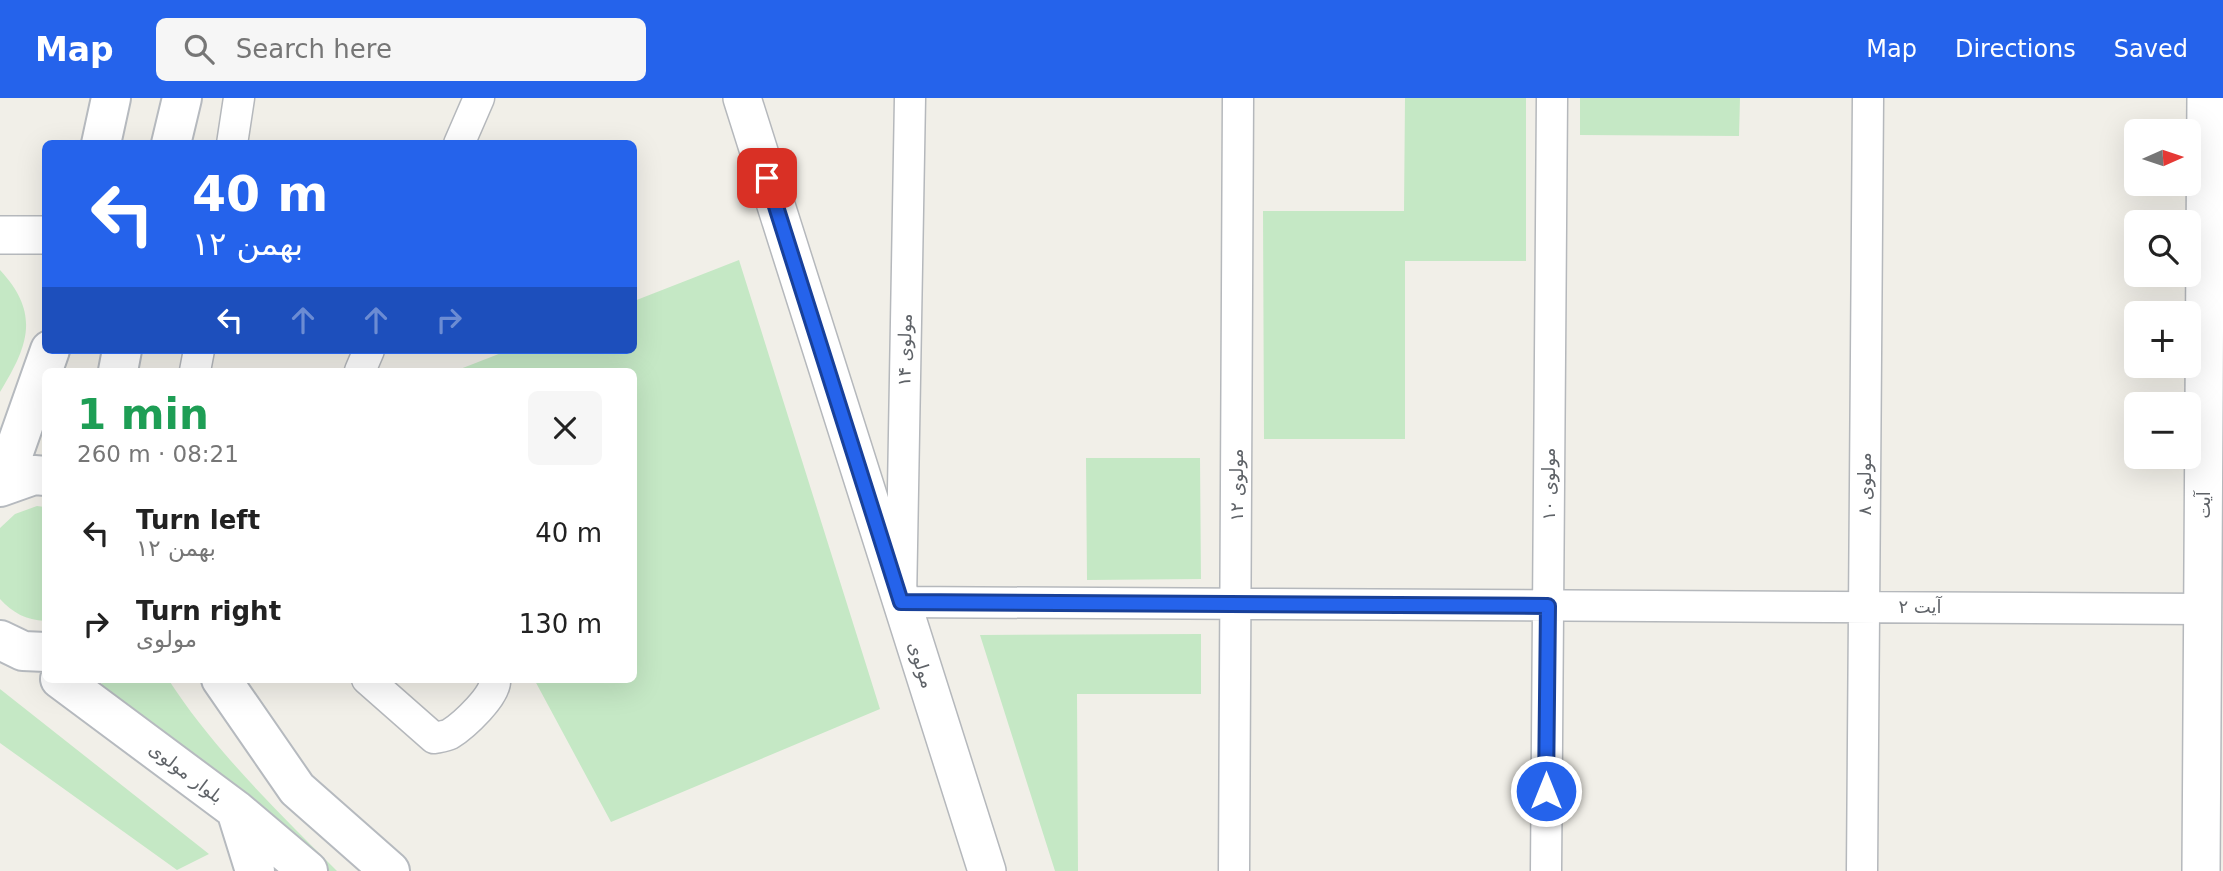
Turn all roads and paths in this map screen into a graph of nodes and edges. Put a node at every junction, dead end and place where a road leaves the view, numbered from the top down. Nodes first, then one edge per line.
1 (111, 98) edge
2 (182, 98) edge
3 (239, 98) edge
4 (479, 98) edge
5 (742, 98) edge
6 (910, 98) edge
7 (1238, 98) edge
8 (1552, 98) edge
9 (1868, 98) edge
10 (2206, 98) edge
11 (102, 140) edge
12 (172, 140) edge
13 (233, 140) edge
14 (461, 140) edge
15 (2215, 146) edge
16 (0, 235) edge
17 (42, 236) edge
18 (42, 372) edge
19 (42, 476) edge
20 (1, 486) edge
21 (2213, 504) edge
22 (901, 602) junction
23 (1236, 603) junction
24 (1548, 606) junction
25 (1864, 607) junction
26 (2203, 609) junction
27 (65, 683) edge
28 (224, 683) edge
29 (372, 683) edge
30 (496, 683) edge
31 (236, 810) junction
32 (255, 871) edge
33 (309, 871) edge
34 (390, 871) edge
35 (987, 871) edge
36 (1234, 871) edge
37 (1546, 871) edge
38 (1862, 871) edge
39 (2201, 871) edge

1 - 11 main road
2 - 12 main road
3 - 13 street
4 - 14 street
5 - 22 street, مولوی
6 - 22 street, مولوی ۱۴
7 - 23 street, مولوی ۱۲
8 - 24 street, مولوی ۱۰
9 - 25 street, مولوی ۸
10 - 15 street, آیت
15 - 21 street, آیت
16 - 17 street
18 - 20 main road
19 - 20 main road
21 - 26 street, آیت
22 - 23 street, آیت ۲
22 - 35 street, مولوی
23 - 24 street, آیت ۲
23 - 36 street, مولوی ۱۲
24 - 25 street, آیت ۲
24 - 37 street, مولوی ۱۰
25 - 26 street, آیت ۲
25 - 38 street, مولوی ۸
26 - 39 street, آیت
27 - 31 main road, بلوار مولوی
28 - 34 main road
29 - 30 street
31 - 32 main road
31 - 33 main road, بلوار مولوی

